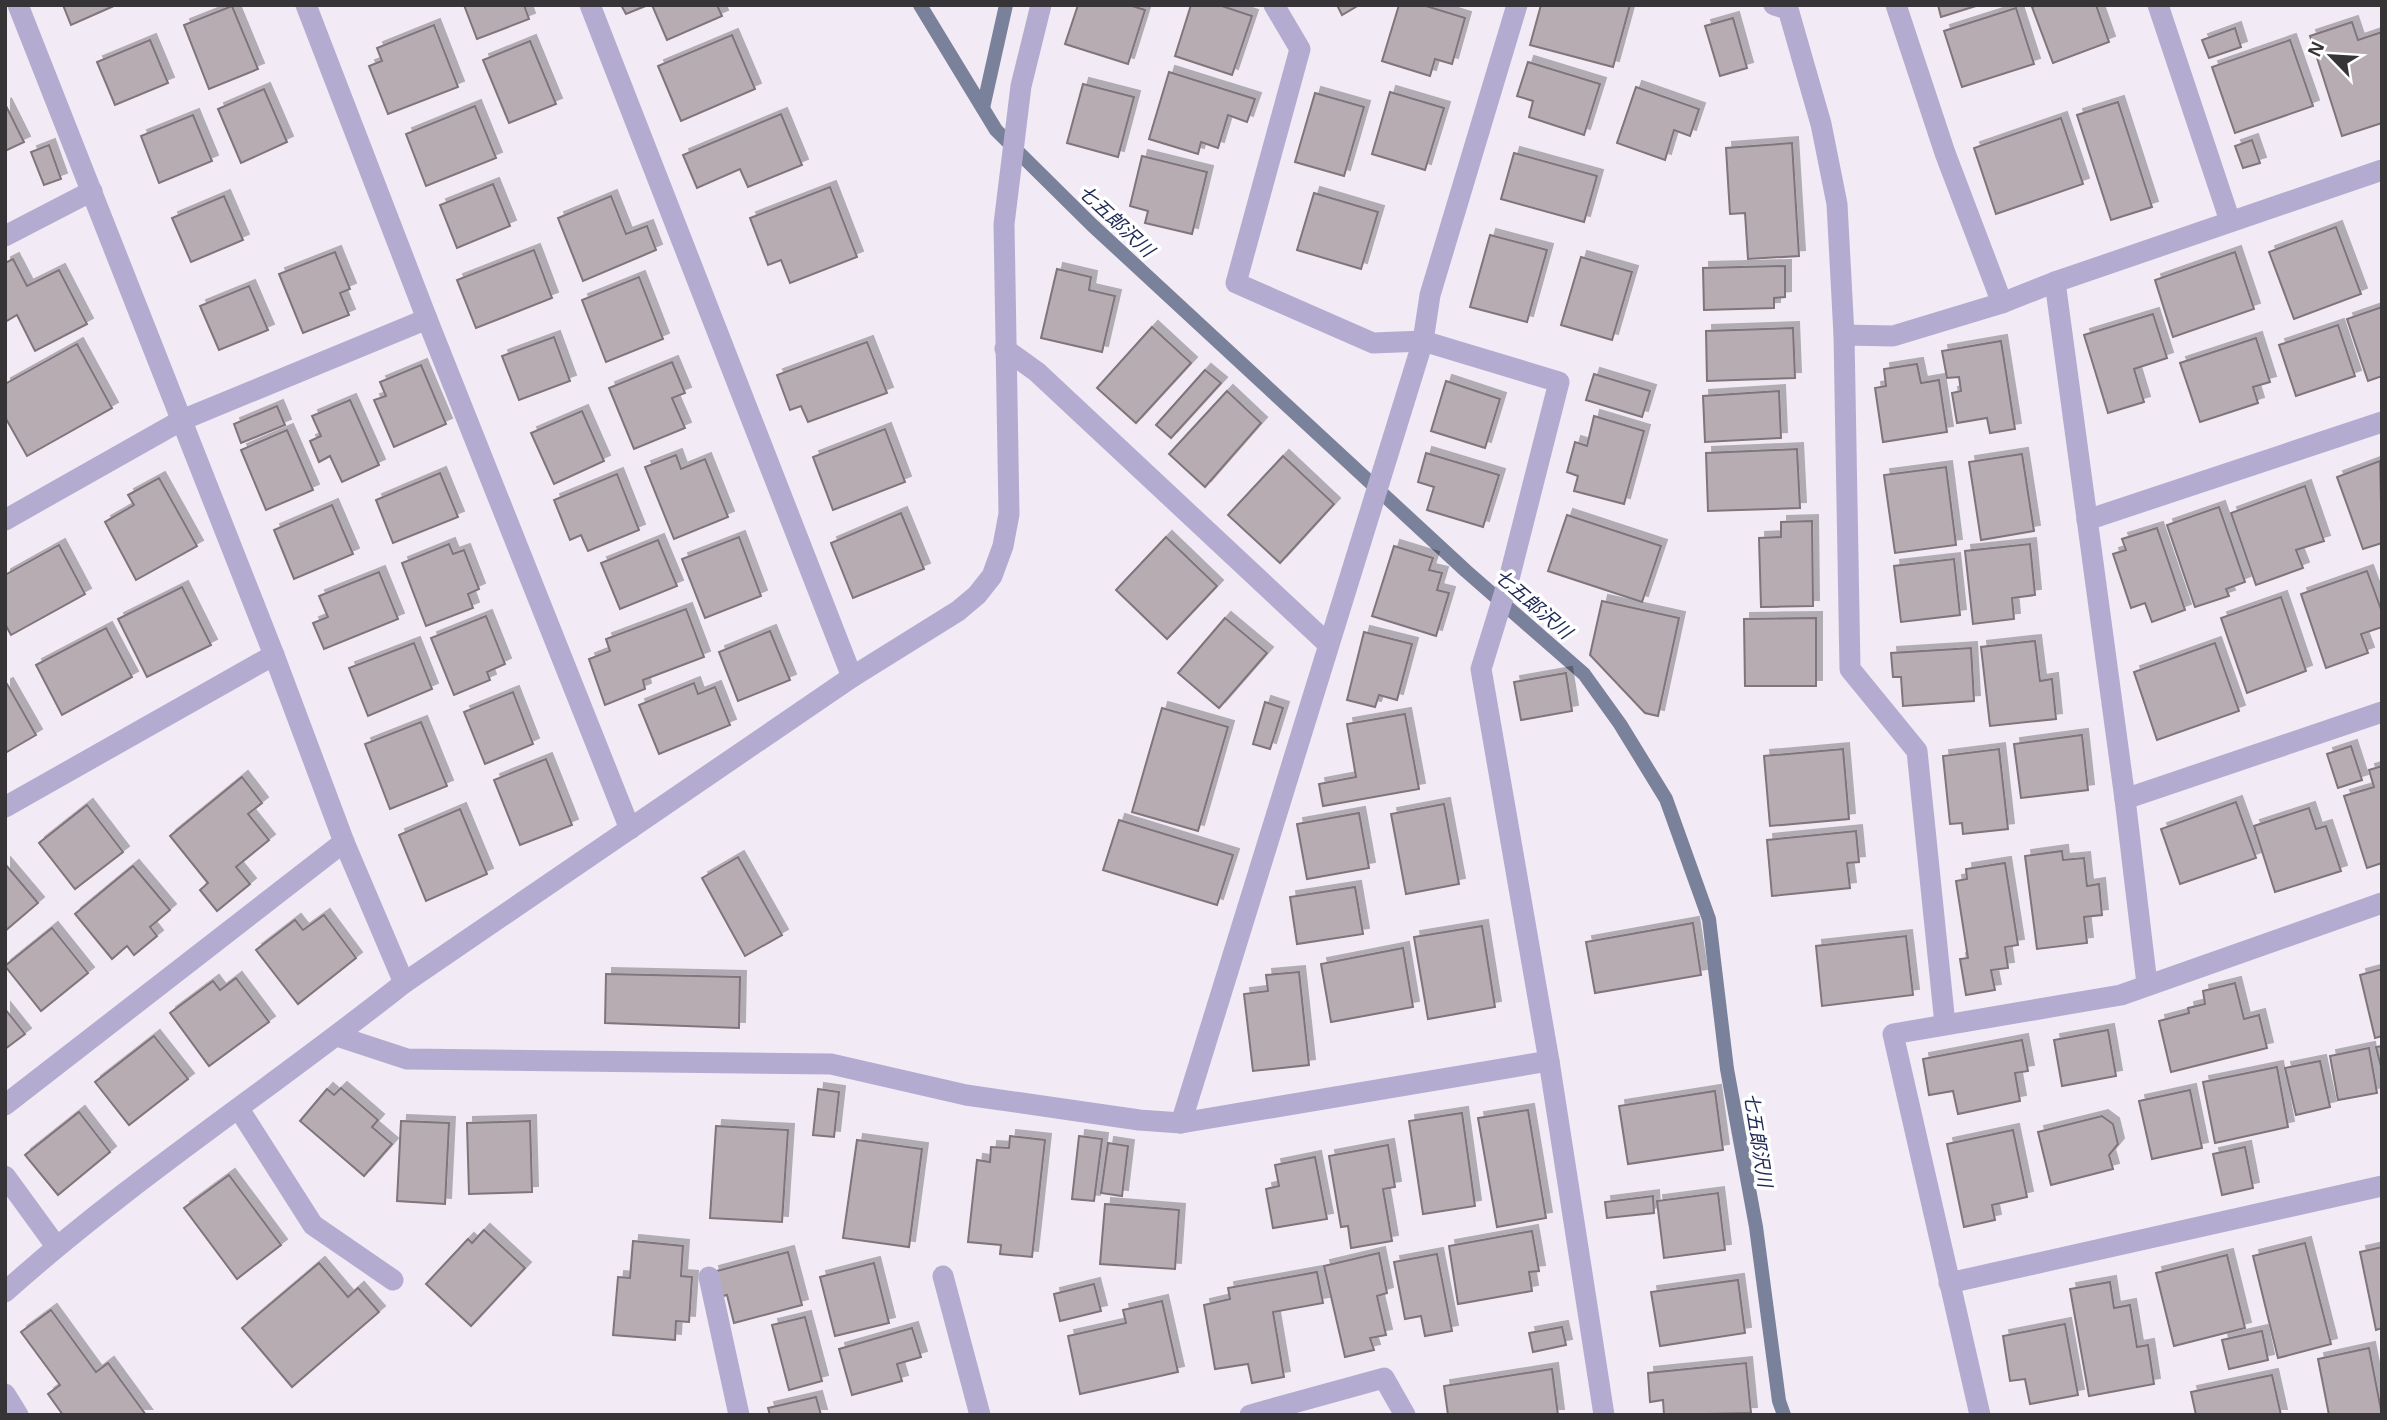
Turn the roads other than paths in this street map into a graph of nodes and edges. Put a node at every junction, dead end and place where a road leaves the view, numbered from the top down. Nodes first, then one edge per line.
1 (18, 5) edge
2 (306, 5) edge
3 (590, 5) edge
4 (1041, 5) edge
5 (1274, 5) edge
6 (1517, 5) edge
7 (1774, 5) edge
8 (1896, 5) edge
9 (2158, 5) edge
10 (2382, 170) edge
11 (92, 191) junction
12 (2230, 221) junction
13 (5, 236) edge
14 (2055, 282) junction
15 (2002, 303) junction
16 (427, 319) junction
17 (1844, 335) junction
18 (1423, 341) junction
19 (1005, 348) junction
20 (182, 420) junction
21 (2382, 422) edge
22 (5, 520) edge
23 (2087, 520) junction
24 (1328, 643) junction
25 (274, 655) junction
26 (852, 677) junction
27 (2382, 712) edge
28 (2125, 799) junction
29 (5, 807) edge
30 (630, 829) junction
31 (344, 842) junction
32 (2382, 903) edge
33 (404, 983) junction
34 (2147, 984) junction
35 (1945, 1024) junction
36 (337, 1036) junction
37 (1549, 1061) junction
38 (5, 1105) edge
39 (239, 1109) junction
40 (1181, 1123) junction
41 (5, 1176) edge
42 (2382, 1186) edge
43 (56, 1246) junction
44 (943, 1276) dead end
45 (709, 1277) dead end
46 (393, 1280) dead end
47 (1949, 1283) junction
48 (5, 1292) edge
49 (5, 1394) edge
50 (18, 1415) edge
51 (739, 1415) edge
52 (980, 1415) edge
53 (1250, 1415) edge
54 (1405, 1415) edge
55 (1604, 1415) edge
56 (1980, 1415) edge

1 - 11 street
2 - 16 street
3 - 26 street
4 - 19 street
5 - 18 street
6 - 18 street
7 - 17 street
8 - 15 street
9 - 12 street
10 - 12 street
11 - 13 street
11 - 20 street
12 - 14 street
14 - 15 street
14 - 23 street
15 - 17 street
16 - 20 street
16 - 30 street
17 - 35 street
18 - 24 street
18 - 37 street
19 - 24 street
19 - 26 street
20 - 22 street
20 - 25 street
21 - 23 street
23 - 28 street
24 - 40 street
25 - 29 street
25 - 31 street
26 - 30 street
27 - 28 street
28 - 34 street
30 - 33 street
31 - 33 street
31 - 38 street
32 - 34 street
33 - 36 street
34 - 35 street
35 - 47 street
36 - 39 street
36 - 40 street
37 - 40 street
37 - 55 street
39 - 43 street
39 - 46 street
41 - 43 street
42 - 47 street
43 - 48 street
44 - 52 street
45 - 51 street
47 - 56 street
49 - 50 street
53 - 54 street

